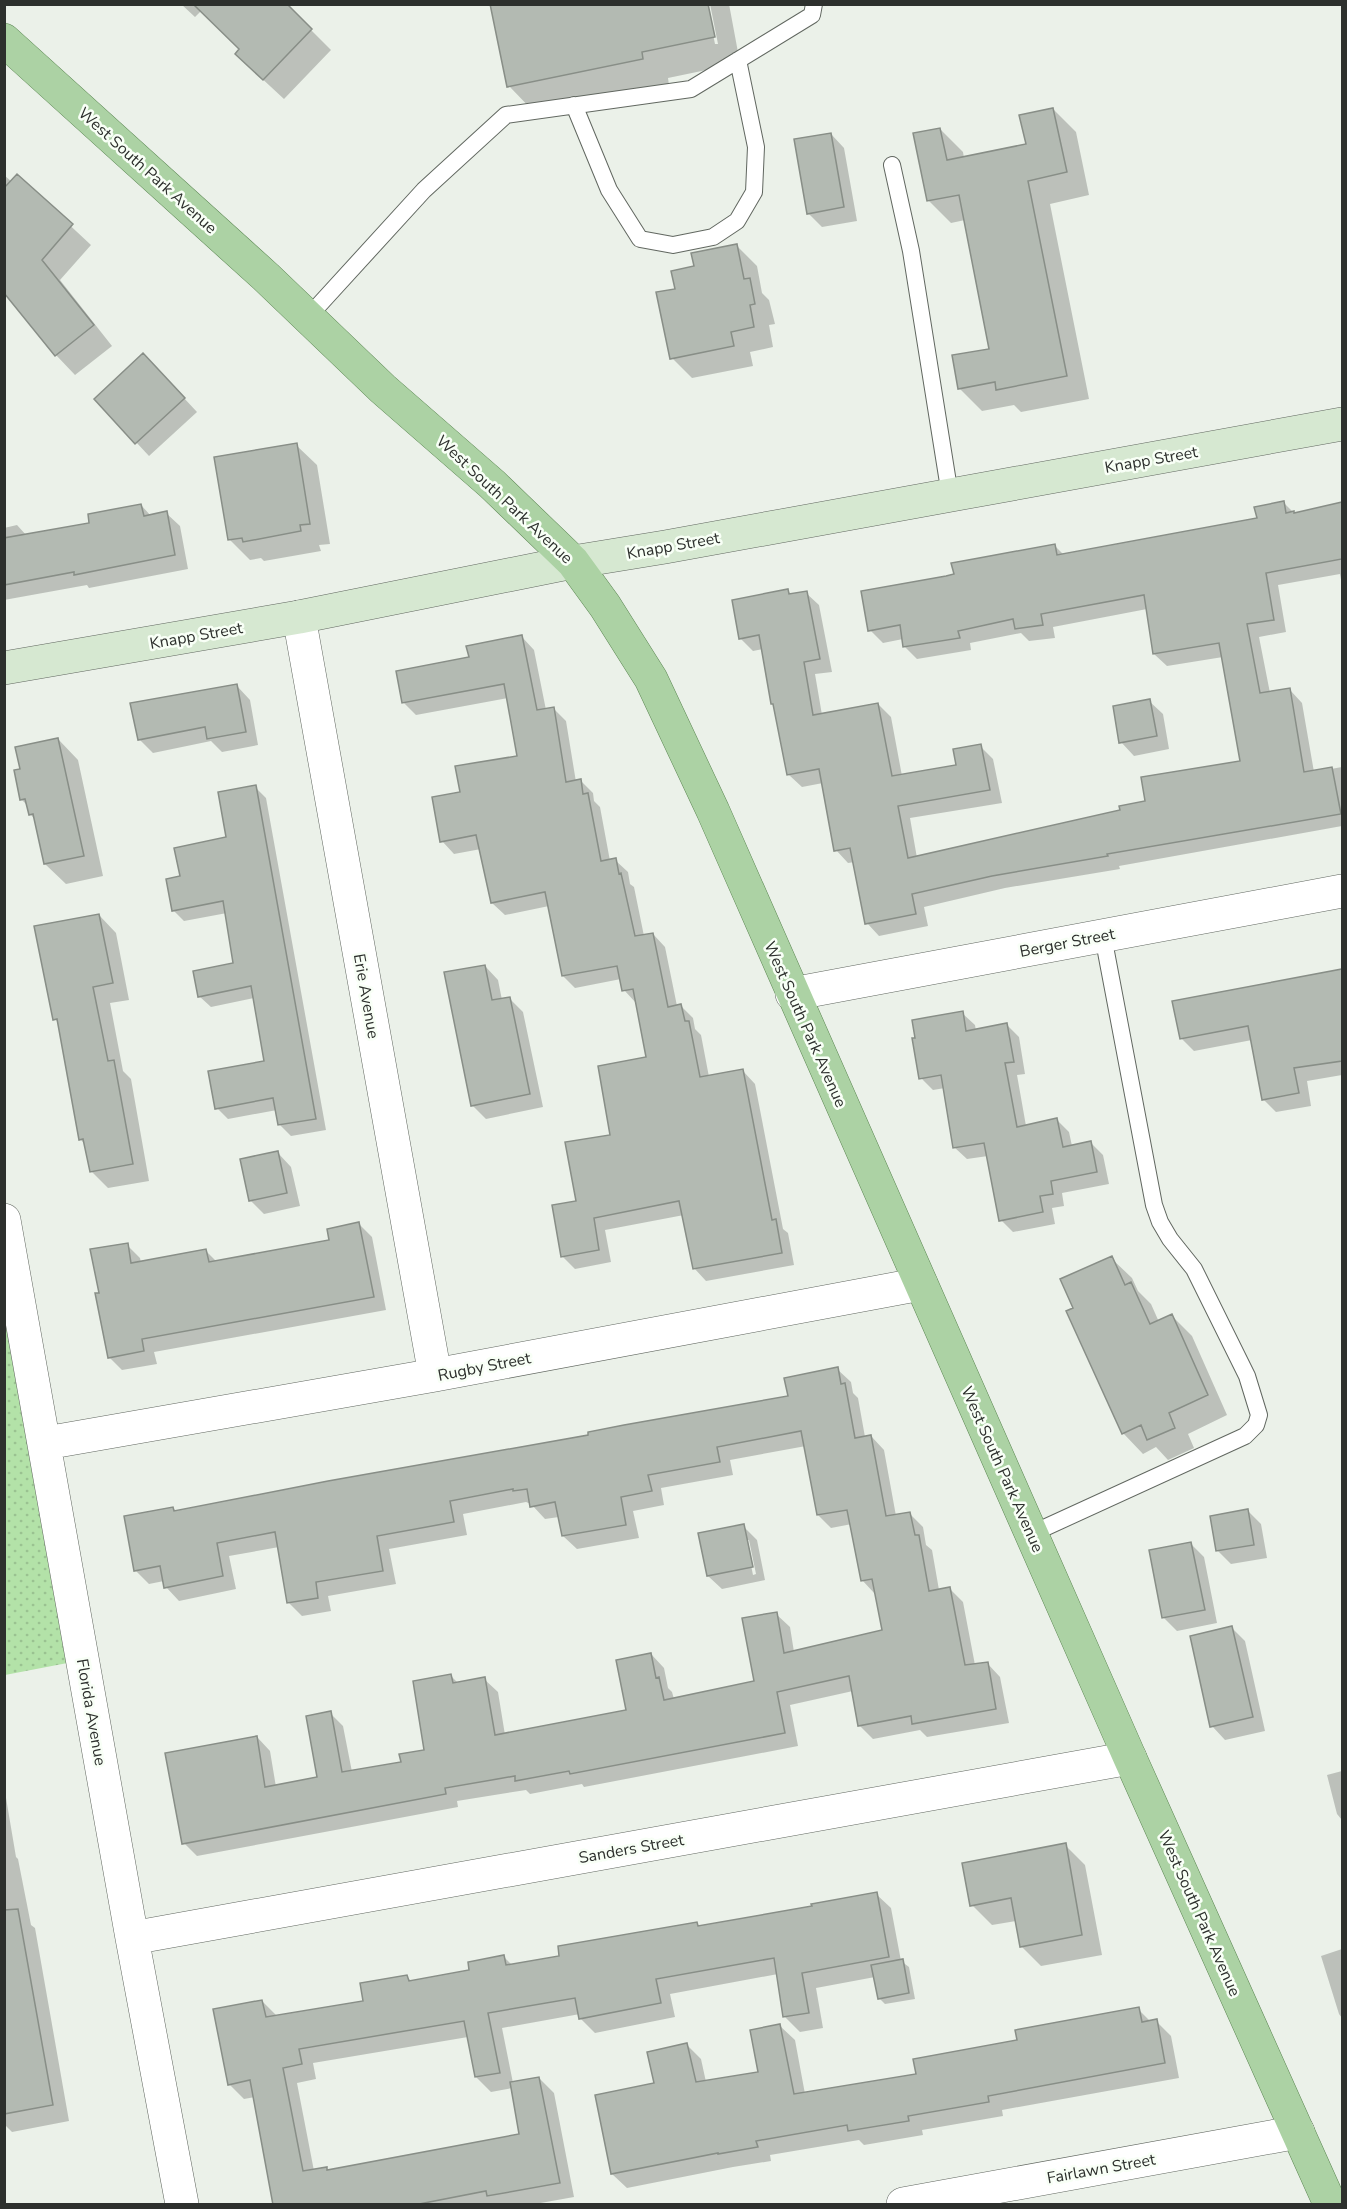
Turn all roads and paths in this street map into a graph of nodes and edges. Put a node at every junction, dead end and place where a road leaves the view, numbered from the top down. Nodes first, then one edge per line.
1 (814, 4) edge
2 (4, 40) edge
3 (738, 60) junction
4 (574, 105) junction
5 (892, 165) dead end
6 (308, 317) junction
7 (1342, 424) edge
8 (950, 495) junction
9 (573, 562) junction
10 (299, 617) junction
11 (4, 668) edge
12 (1342, 891) edge
13 (1103, 936) junction
14 (792, 994) junction
15 (4, 1220) edge
16 (921, 1284) junction
17 (435, 1375) junction
18 (46, 1443) junction
19 (1031, 1533) junction
20 (1130, 1758) junction
21 (132, 1938) junction
22 (1298, 2132) junction
23 (182, 2205) edge
24 (903, 2205) edge
25 (1330, 2205) edge

1 - 3 lane
2 - 6 main road, West South Park Avenue
3 - 4 lane
3 - 4 lane
4 - 6 lane
5 - 8 lane
6 - 9 main road, West South Park Avenue
7 - 8 street, Knapp Street
8 - 9 street, Knapp Street
9 - 10 street, Knapp Street
9 - 14 main road, West South Park Avenue
10 - 11 street, Knapp Street
10 - 17 street, Erie Avenue
12 - 13 street, Berger Street
13 - 14 street, Berger Street
13 - 19 lane
14 - 16 main road, West South Park Avenue
15 - 18 street, Florida Avenue
16 - 17 street, Rugby Street
16 - 19 main road, West South Park Avenue
17 - 18 street, Rugby Street
18 - 21 street, Florida Avenue
19 - 20 main road, West South Park Avenue
20 - 21 street, Sanders Street
20 - 22 main road, West South Park Avenue
21 - 23 street, Florida Avenue
22 - 24 street, Fairlawn Street
22 - 25 main road, West South Park Avenue

